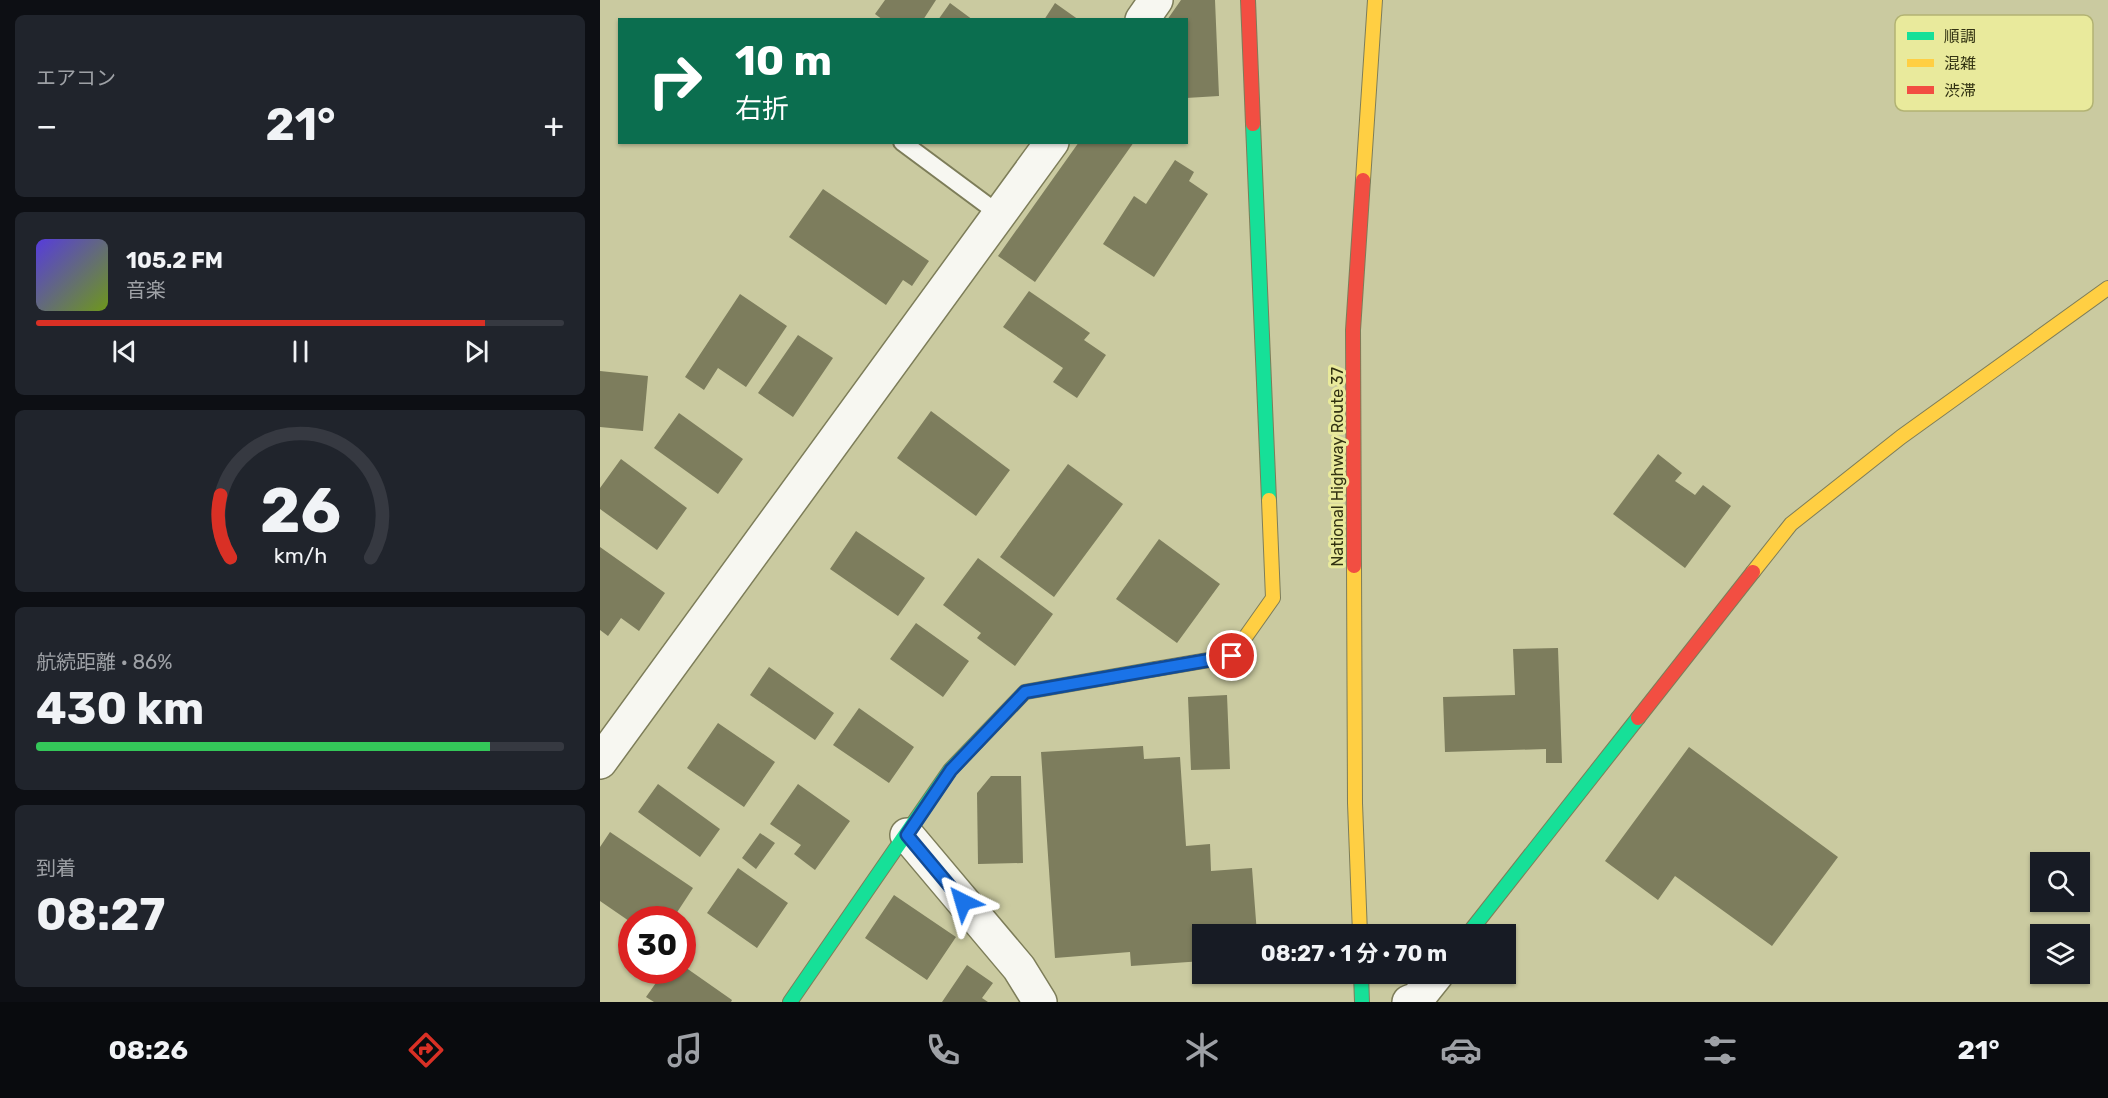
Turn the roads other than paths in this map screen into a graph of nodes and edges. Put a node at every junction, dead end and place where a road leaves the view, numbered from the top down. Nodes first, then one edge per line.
1 (1156, 0) edge
2 (1248, 0) edge
3 (1375, 0) edge
4 (1143, 18) edge
5 (905, 144) edge
6 (1051, 144) edge
7 (999, 214) junction
8 (2108, 288) edge
9 (600, 762) edge
10 (907, 835) junction
11 (1360, 924) edge
12 (1476, 924) edge
13 (1361, 984) edge
14 (1429, 984) edge
15 (790, 1002) edge
16 (1040, 1002) edge
17 (1362, 1002) edge
18 (1409, 1002) edge

1 - 4 street
2 - 10 main road
3 - 11 main road, National Highway Route 37
5 - 7 lane
6 - 7 street
7 - 9 street
8 - 12 main road
10 - 15 main road
10 - 16 street
13 - 17 main road
14 - 18 street

